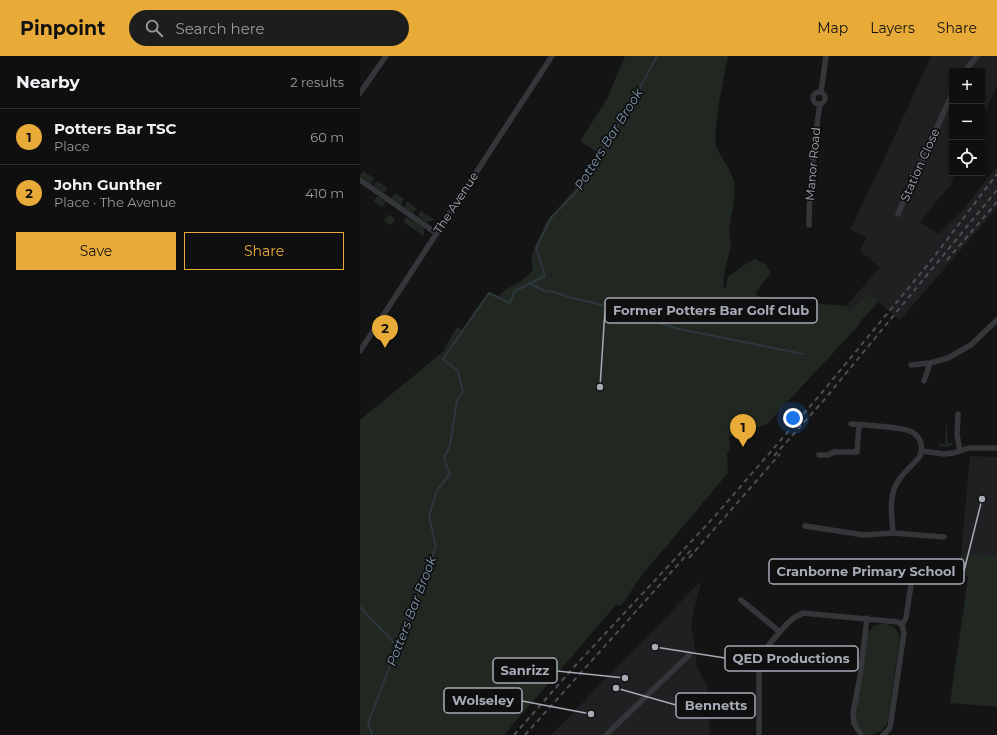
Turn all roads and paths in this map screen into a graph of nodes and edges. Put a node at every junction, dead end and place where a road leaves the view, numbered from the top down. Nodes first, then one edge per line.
1 (386, 56) edge
2 (552, 56) edge
3 (826, 56) edge
4 (977, 56) edge
5 (967, 68) edge
6 (821, 92) junction
7 (360, 93) edge
8 (949, 101) edge
9 (820, 104) junction
10 (360, 180) edge
11 (898, 214) dead end
12 (809, 225) dead end
13 (436, 233) junction
14 (997, 320) edge
15 (360, 351) edge
16 (930, 363) junction
17 (911, 365) dead end
18 (924, 381) dead end
19 (958, 414) dead end
20 (851, 424) dead end
21 (859, 425) junction
22 (997, 448) edge
23 (922, 451) junction
24 (960, 451) junction
25 (819, 455) dead end
26 (806, 526) dead end
27 (892, 533) junction
28 (944, 537) dead end
29 (913, 571) dead end
30 (741, 600) dead end
31 (867, 618) junction
32 (902, 625) junction
33 (780, 632) junction
34 (688, 655) dead end
35 (606, 735) edge
36 (759, 735) edge
37 (861, 735) edge
38 (883, 735) edge

1 - 7 street
2 - 13 street, The Avenue
3 - 6 street, Manor Road
4 - 5 street
6 - 9 street, Manor Road
6 - 9 street, Manor Road
8 - 11 street, Station Close
9 - 12 street, Manor Road
10 - 13 street
13 - 15 street, The Avenue
14 - 16 street
16 - 17 street
16 - 18 street
19 - 24 street
20 - 21 street
21 - 23 street
21 - 25 street
22 - 24 street
23 - 24 street
23 - 27 street
26 - 27 street
27 - 28 street
29 - 32 street
30 - 33 street
31 - 32 street
31 - 33 street
31 - 37 street
32 - 38 street
33 - 36 street
34 - 35 street

